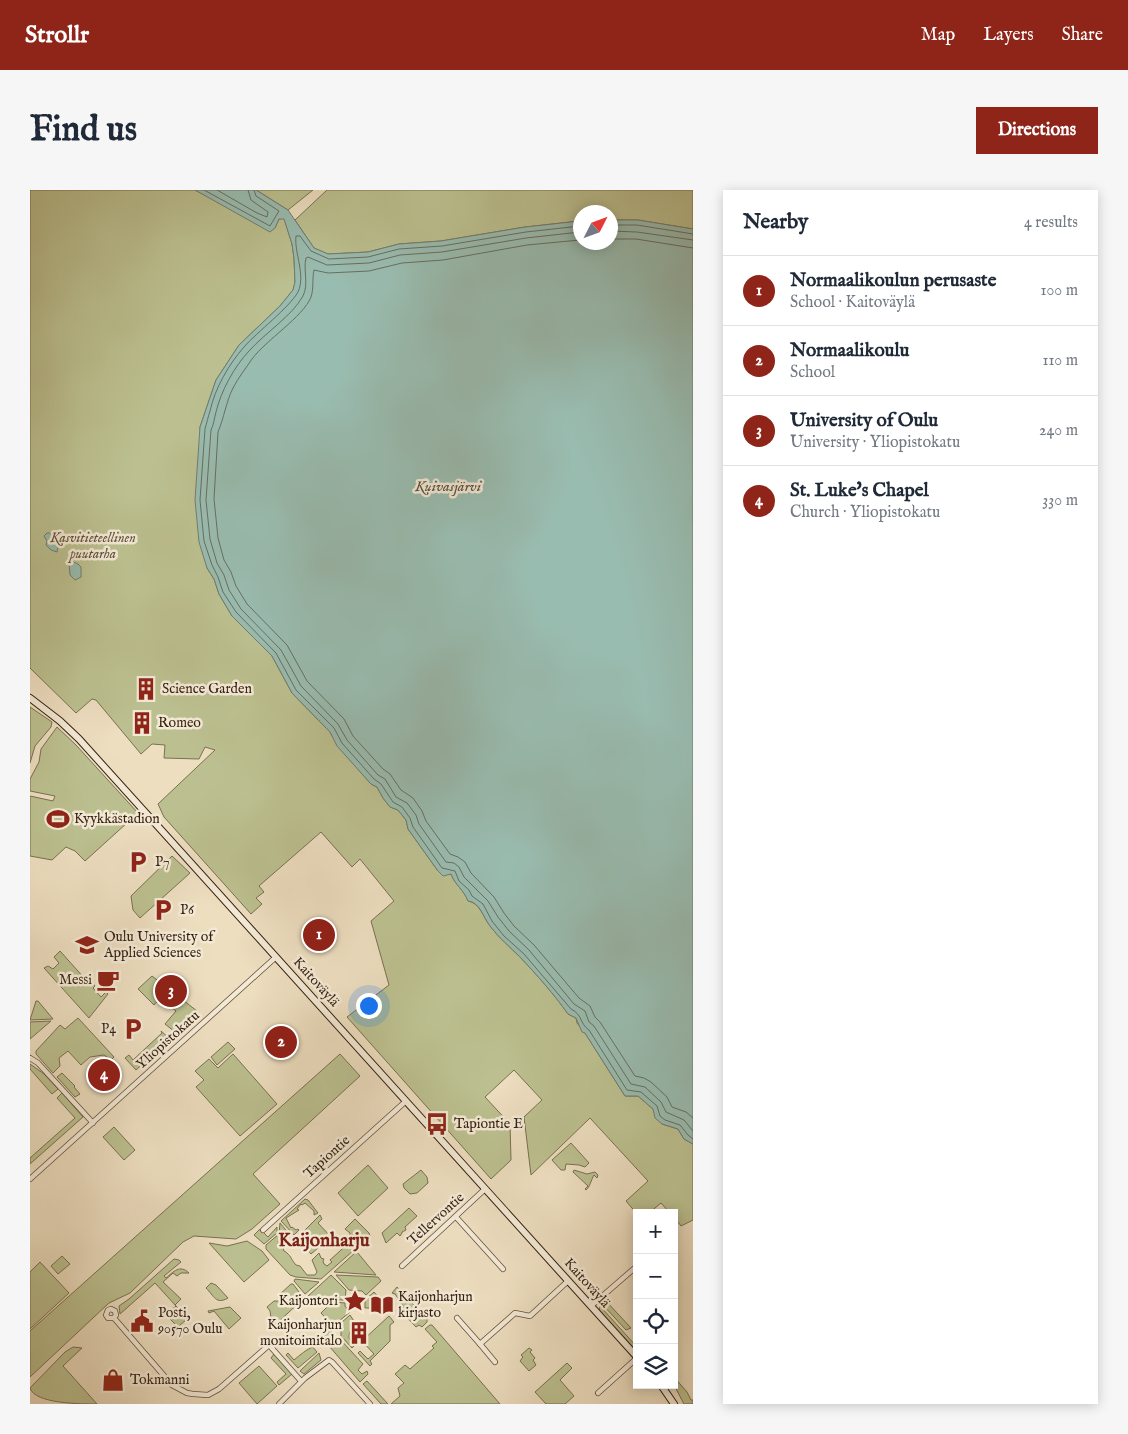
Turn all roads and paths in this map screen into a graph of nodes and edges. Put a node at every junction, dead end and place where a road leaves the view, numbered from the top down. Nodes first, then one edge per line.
1 (30, 698) edge
2 (276, 957) junction
3 (30, 1058) edge
4 (406, 1101) junction
5 (93, 1123) junction
6 (30, 1180) edge
7 (485, 1189) junction
8 (456, 1217) junction
9 (264, 1230) dead end
10 (402, 1266) dead end
11 (503, 1269) dead end
12 (633, 1269) edge
13 (568, 1281) junction
14 (591, 1306) junction
15 (114, 1318) dead end
16 (456, 1318) dead end
17 (480, 1344) junction
18 (633, 1353) edge
19 (495, 1362) dead end
20 (633, 1362) edge
21 (301, 1381) junction
22 (664, 1389) edge
23 (598, 1393) dead end
24 (287, 1395) junction
25 (275, 1404) edge
26 (279, 1404) edge
27 (370, 1404) edge
28 (674, 1404) edge

1 - 2 street, Kaitoväylä
2 - 4 street, Kaitoväylä
2 - 5 street, Yliopistokatu
3 - 5 street
4 - 7 street, Kaitoväylä
4 - 9 street, Tapiontie
5 - 6 street, Yliopistokatu
7 - 8 street, Tellervontie
7 - 13 street, Kaitoväylä
8 - 10 street, Tellervontie
8 - 11 street
12 - 14 street
13 - 14 street, Kaitoväylä
13 - 17 street
14 - 18 street, Kaitoväylä
15 - 21 street
16 - 17 street
17 - 19 street
20 - 23 street
21 - 24 street
21 - 27 street
22 - 28 street
24 - 25 street
24 - 26 street

